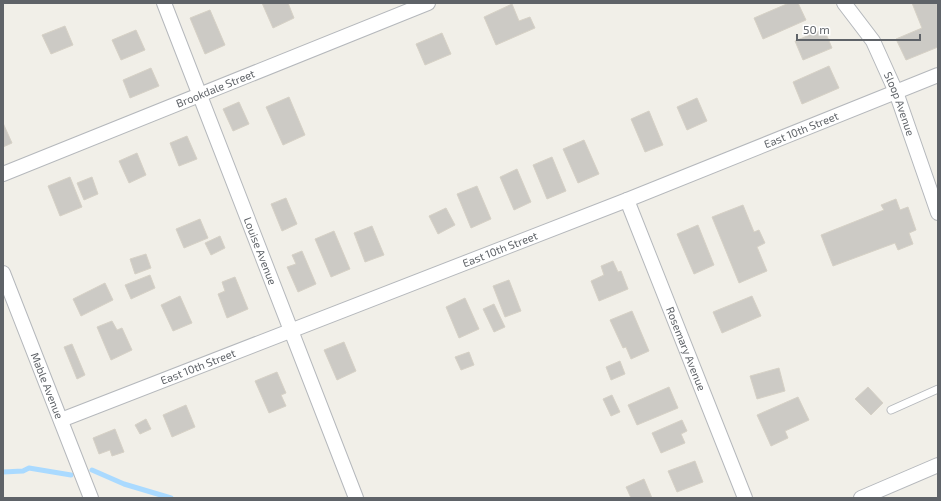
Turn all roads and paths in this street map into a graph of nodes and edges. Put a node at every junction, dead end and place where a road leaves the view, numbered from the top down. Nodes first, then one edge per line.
1 (164, 3) edge
2 (428, 3) edge
3 (844, 3) edge
4 (938, 75) edge
5 (896, 92) junction
6 (200, 94) junction
7 (3, 174) edge
8 (627, 200) junction
9 (938, 213) edge
10 (3, 273) edge
11 (291, 332) junction
12 (938, 389) edge
13 (891, 410) dead end
14 (61, 420) junction
15 (938, 465) edge
16 (91, 498) edge
17 (356, 498) edge
18 (745, 498) edge
19 (861, 498) edge

1 - 6 street, Louise Avenue
2 - 6 street, Brookdale Street
3 - 5 street, Sloop Avenue
4 - 5 street, East 10th Street
5 - 8 street, East 10th Street
5 - 9 street, Sloop Avenue
6 - 7 street, Brookdale Street
6 - 11 street, Louise Avenue
8 - 11 street, East 10th Street
8 - 18 street, Rosemary Avenue
10 - 14 street, Mable Avenue
11 - 14 street, East 10th Street
11 - 17 street, Louise Avenue
12 - 13 lane
14 - 16 street, Mable Avenue
15 - 19 street

